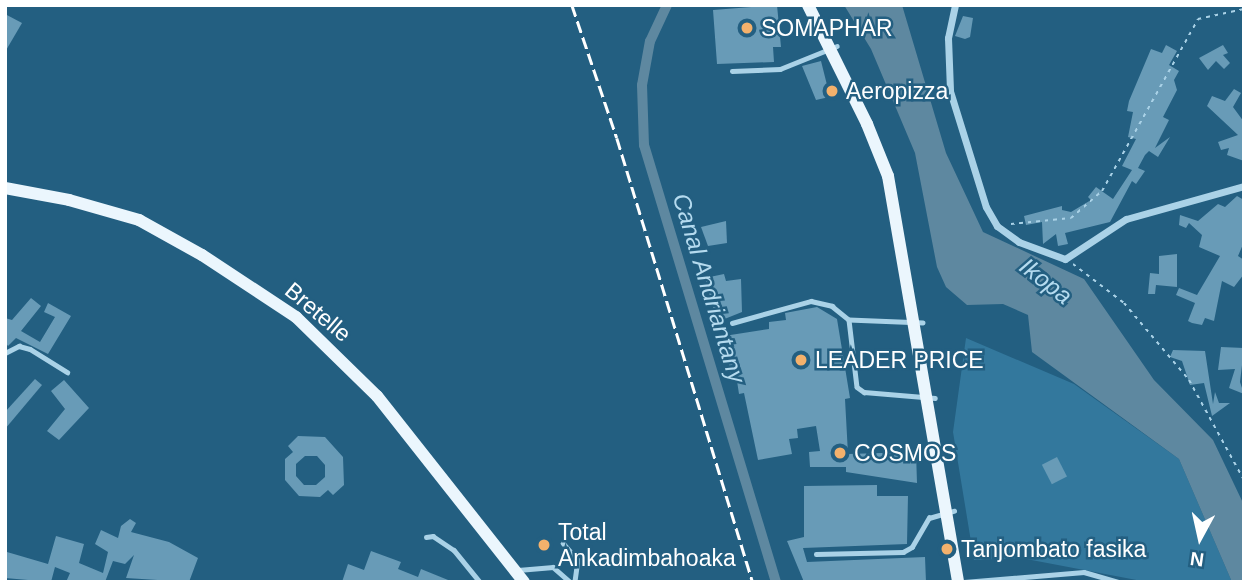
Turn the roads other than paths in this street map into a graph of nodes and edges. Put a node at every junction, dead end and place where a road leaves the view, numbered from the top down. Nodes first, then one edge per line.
1 (808, 5) edge
2 (816, 5) edge
3 (955, 5) edge
4 (833, 47) junction
5 (732, 71) dead end
6 (1244, 186) edge
7 (5, 188) edge
8 (849, 320) junction
9 (732, 323) dead end
10 (920, 323) junction
11 (5, 353) edge
12 (67, 372) dead end
13 (932, 397) junction
14 (951, 512) junction
15 (426, 537) dead end
16 (563, 543) dead end
17 (816, 554) dead end
18 (514, 571) junction
19 (480, 582) edge
20 (524, 582) edge
21 (573, 582) edge
22 (958, 582) edge
23 (965, 582) edge
24 (1121, 582) edge

1 - 4 main road
2 - 4 main road
3 - 6 street
4 - 5 lane
4 - 10 main road
4 - 10 main road
7 - 18 main road, Bretelle
8 - 9 lane
8 - 10 lane
8 - 13 lane
10 - 13 main road
11 - 12 lane
13 - 14 main road
14 - 17 lane
14 - 22 main road
14 - 23 main road
15 - 19 lane
16 - 21 lane
18 - 20 main road, Bretelle
18 - 21 lane
23 - 24 lane

